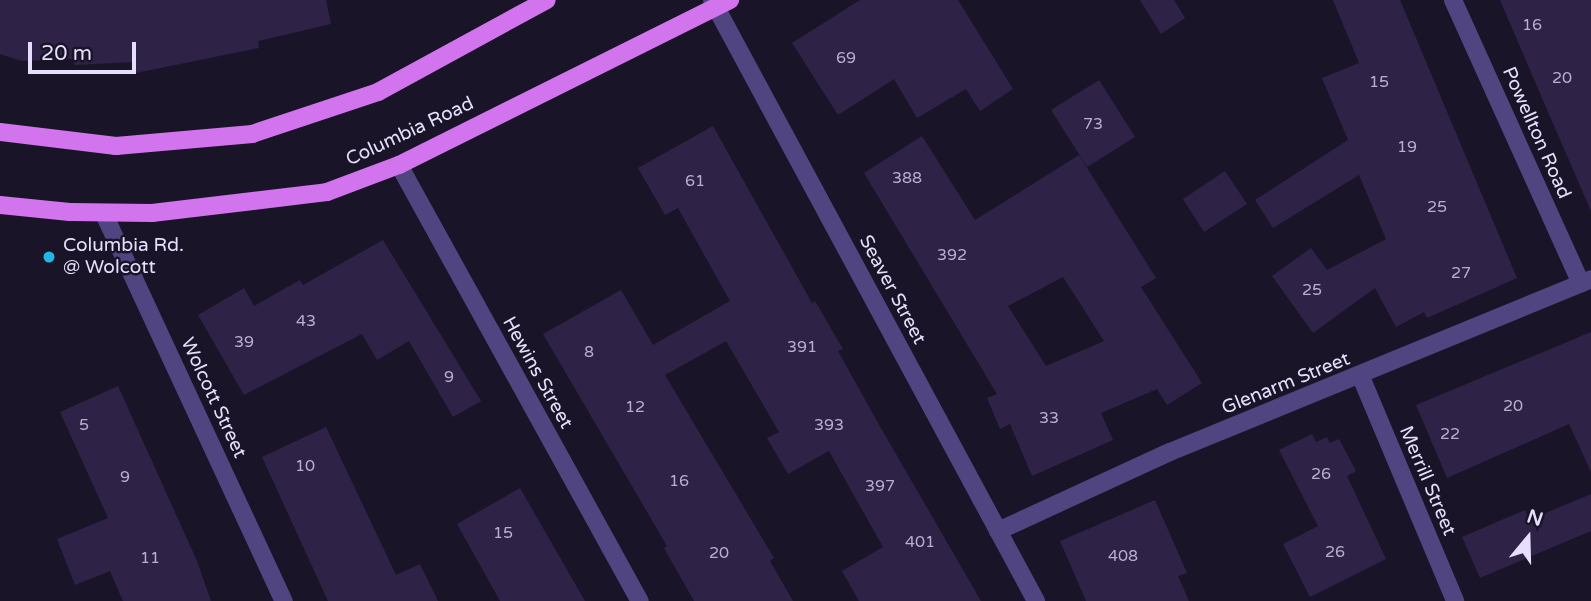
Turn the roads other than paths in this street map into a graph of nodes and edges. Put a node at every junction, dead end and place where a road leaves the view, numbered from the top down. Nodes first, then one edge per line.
1 (547, 0) edge
2 (1453, 0) edge
3 (719, 3) edge
4 (0, 132) edge
5 (399, 165) junction
6 (0, 205) edge
7 (104, 214) junction
8 (1586, 281) edge
9 (1361, 377) junction
10 (998, 531) junction
11 (284, 601) edge
12 (640, 601) edge
13 (1036, 601) edge
14 (1455, 601) edge

1 - 4 main road
2 - 8 street, Powellton Road
3 - 5 main road, Columbia Road
3 - 10 street, Seaver Street
5 - 7 main road, Columbia Road
5 - 12 street, Hewins Street
6 - 7 main road, Columbia Road
7 - 11 street, Wolcott Street
8 - 9 street, Glenarm Street
9 - 10 street, Glenarm Street
9 - 14 street, Merrill Street
10 - 13 street, Seaver Street

